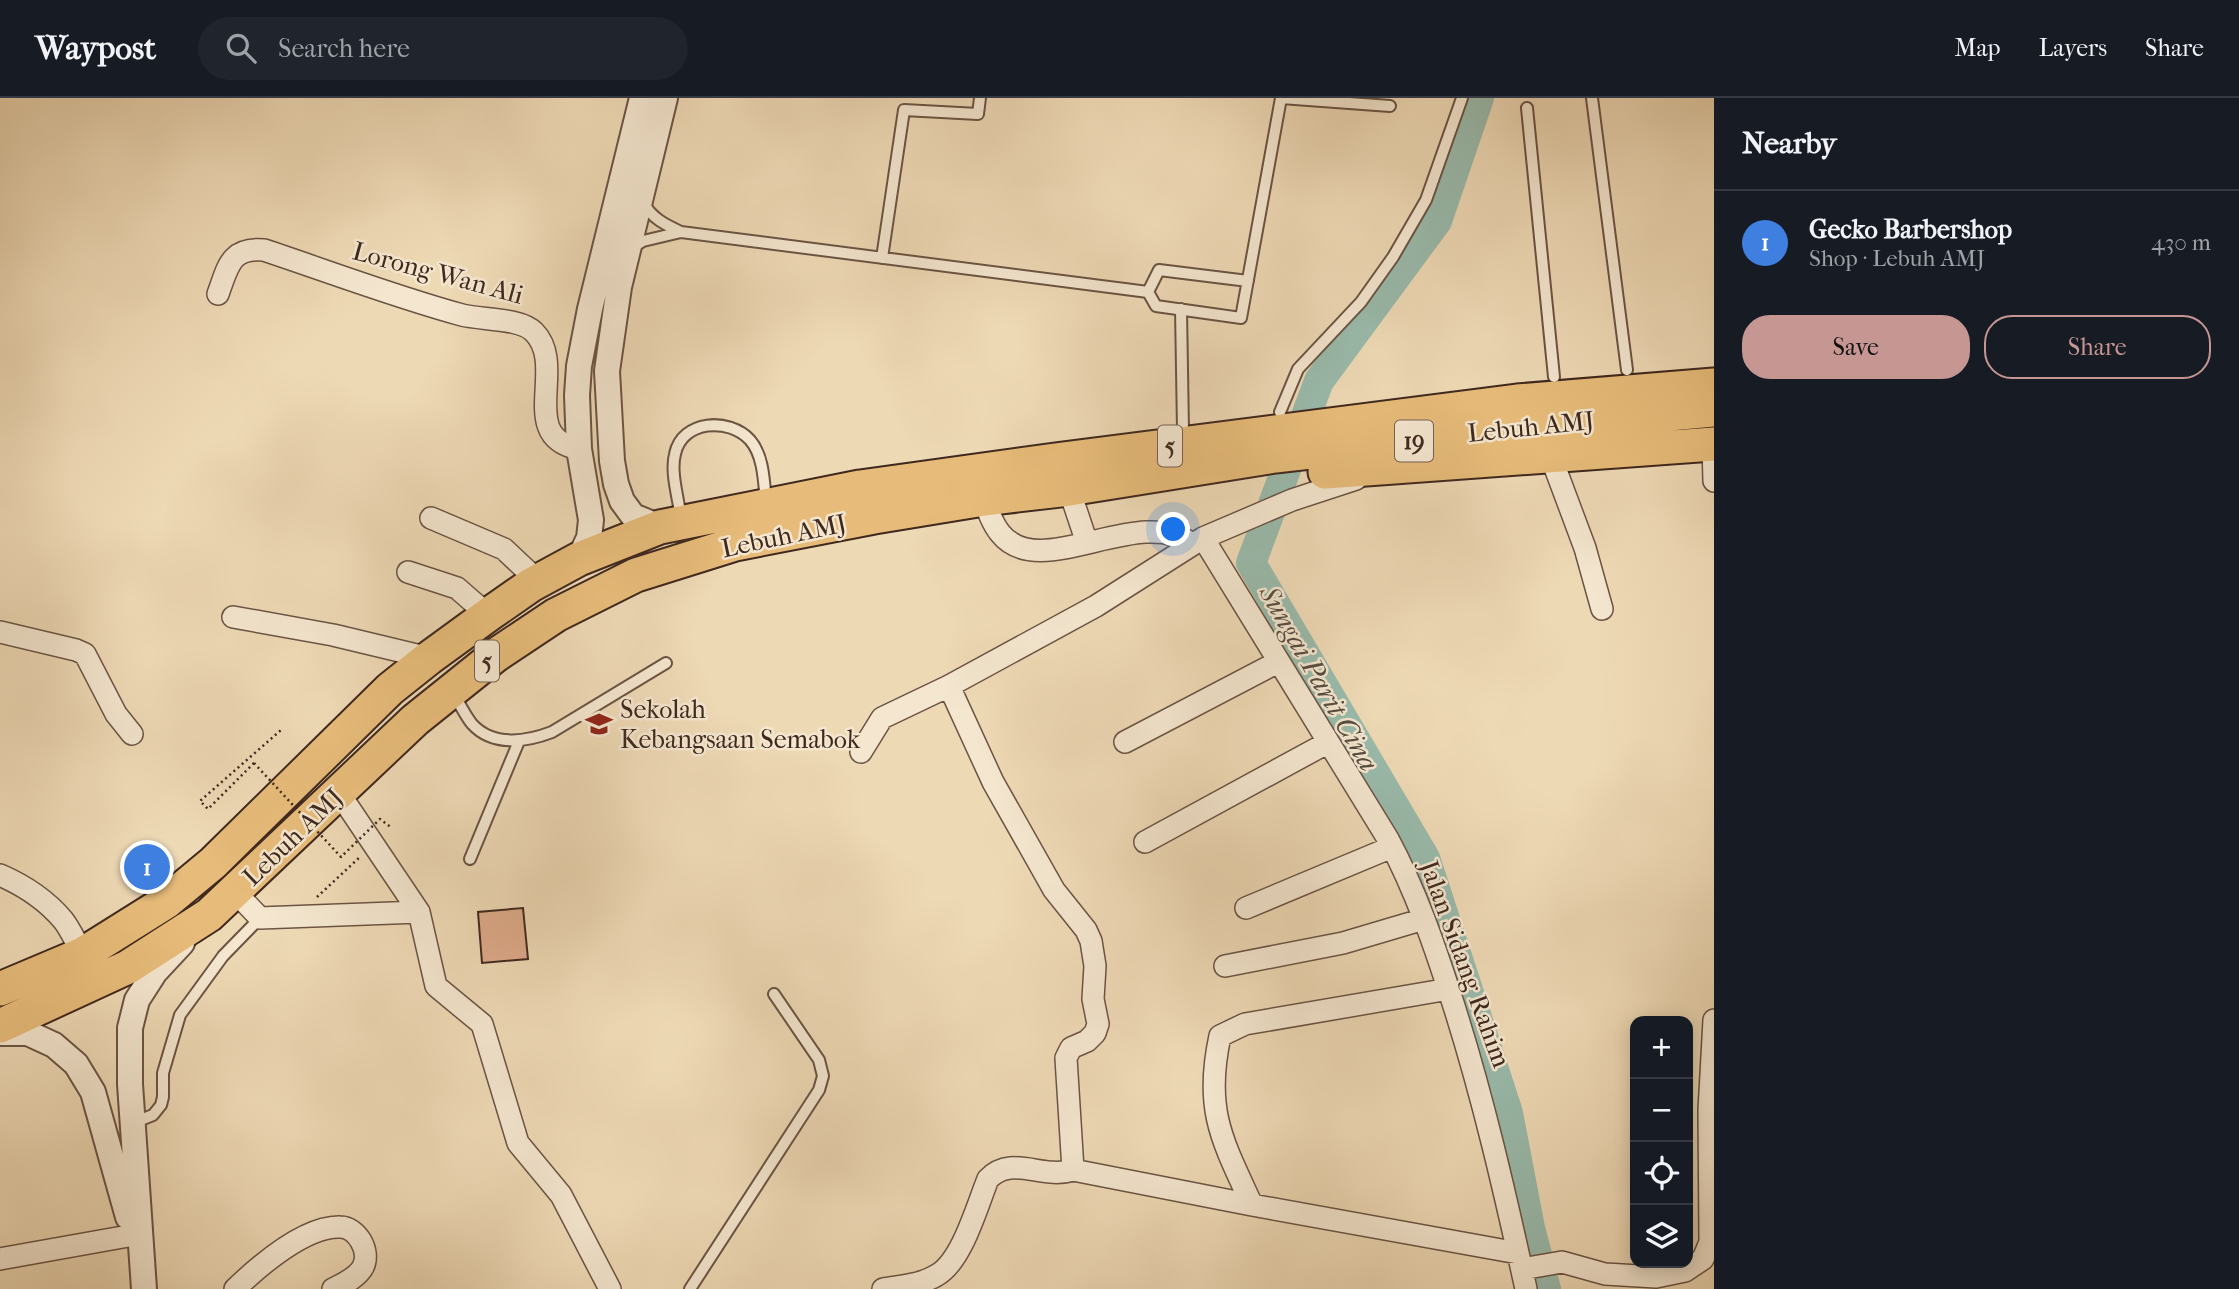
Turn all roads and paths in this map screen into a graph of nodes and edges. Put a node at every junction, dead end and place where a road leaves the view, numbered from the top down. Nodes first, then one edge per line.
1 (642, 98) edge
2 (665, 98) edge
3 (980, 98) edge
4 (1462, 98) edge
5 (1591, 98) edge
6 (1390, 106) dead end
7 (1527, 108) dead end
8 (642, 199) junction
9 (681, 232) junction
10 (629, 250) junction
11 (882, 258) junction
12 (1248, 281) junction
13 (1148, 292) junction
14 (218, 294) dead end
15 (1181, 309) junction
16 (1714, 363) edge
17 (1627, 370) junction
18 (1554, 377) junction
19 (1714, 385) edge
20 (1714, 410) edge
21 (1519, 415) junction
22 (1183, 430) junction
23 (1294, 444) junction
24 (1713, 444) edge
25 (579, 449) junction
26 (1551, 457) junction
27 (1062, 475) junction
28 (1714, 481) edge
29 (984, 499) junction
30 (766, 506) junction
31 (430, 518) dead end
32 (671, 525) junction
33 (1198, 541) junction
34 (1087, 543) junction
35 (579, 559) junction
36 (408, 572) dead end
37 (538, 581) junction
38 (1602, 609) dead end
39 (488, 615) junction
40 (233, 617) dead end
41 (0, 632) edge
42 (429, 658) junction
43 (1278, 662) junction
44 (666, 663) dead end
45 (950, 686) junction
46 (450, 690) junction
47 (281, 730) dead end
48 (132, 734) dead end
49 (519, 741) junction
50 (1125, 742) dead end
51 (1327, 743) junction
52 (861, 751) dead end
53 (339, 793) junction
54 (1145, 842) dead end
55 (375, 844) junction
56 (1392, 847) junction
57 (470, 859) dead end
58 (0, 875) edge
59 (234, 892) junction
60 (318, 897) dead end
61 (1246, 908) dead end
62 (419, 912) junction
63 (209, 915) junction
64 (261, 918) junction
65 (1424, 919) junction
66 (83, 954) junction
67 (1225, 966) dead end
68 (0, 989) edge
69 (1449, 989) junction
70 (774, 994) dead end
71 (1714, 1020) edge
72 (0, 1026) edge
73 (0, 1033) edge
74 (133, 1123) junction
75 (1073, 1170) junction
76 (1712, 1187) edge
77 (1252, 1205) junction
78 (134, 1236) junction
79 (0, 1259) edge
80 (1530, 1268) edge
81 (143, 1277) edge
82 (235, 1289) edge
83 (333, 1289) edge
84 (610, 1289) edge
85 (690, 1289) edge
86 (883, 1289) edge

1 - 25 street
2 - 8 street
3 - 11 lane
4 - 23 lane
5 - 17 lane
6 - 12 lane
7 - 18 lane
8 - 9 lane
8 - 10 street
9 - 10 lane
9 - 11 lane
10 - 32 street
11 - 13 lane
12 - 13 lane
12 - 15 lane
13 - 15 lane
14 - 25 street, Lorong Wan Ali
15 - 22 lane
16 - 17 highway
17 - 18 highway
18 - 23 highway
19 - 21 highway, Lebuh AMJ / 19
20 - 21 highway, Lebuh AMJ / 19
21 - 23 highway, Lebuh AMJ / 19
22 - 23 highway
22 - 27 highway
23 - 26 highway
23 - 27 highway
23 - 27 highway, Lebuh AMJ / 5
23 - 33 street
24 - 26 highway
24 - 28 street
25 - 35 street
26 - 38 street
27 - 29 highway, Lebuh AMJ / 5
27 - 30 highway, Lebuh AMJ / 5
27 - 34 street
29 - 34 street
29 - 46 highway, Lebuh AMJ / 5
30 - 32 highway, Lebuh AMJ / 5
30 - 32 lane
31 - 37 street
32 - 35 highway, Lebuh AMJ / 5
33 - 34 street
33 - 43 street, Jalan Sidang Rahim
33 - 45 street
35 - 37 highway, Lebuh AMJ / 5
36 - 39 street
37 - 39 highway, Lebuh AMJ / 5
39 - 42 highway, Lebuh AMJ / 5
40 - 42 street
41 - 48 street
42 - 66 highway, Lebuh AMJ / 5
43 - 50 street
43 - 51 street, Jalan Sidang Rahim
44 - 49 lane
45 - 52 street
45 - 75 street
46 - 49 lane
46 - 53 highway, Lebuh AMJ / 5
47 - 55 path, bridge
49 - 57 lane
51 - 54 street
51 - 56 street, Jalan Sidang Rahim
53 - 55 street
53 - 59 highway, Lebuh AMJ / 5
55 - 60 path
55 - 62 street
56 - 61 street
56 - 65 street, Jalan Sidang Rahim
58 - 66 street
59 - 63 highway, Lebuh AMJ / 5
59 - 64 street
62 - 64 street
62 - 84 street
63 - 72 highway, Lebuh AMJ / 5
63 - 74 street
64 - 74 lane
65 - 67 street
65 - 69 street, Jalan Sidang Rahim
66 - 68 highway, Lebuh AMJ / 5
69 - 77 street
69 - 80 street, Jalan Sidang Rahim
70 - 85 lane
71 - 76 street
73 - 78 street
74 - 81 street
75 - 77 street
75 - 86 street
76 - 80 street
77 - 80 street
78 - 79 street
78 - 81 street
82 - 83 street

